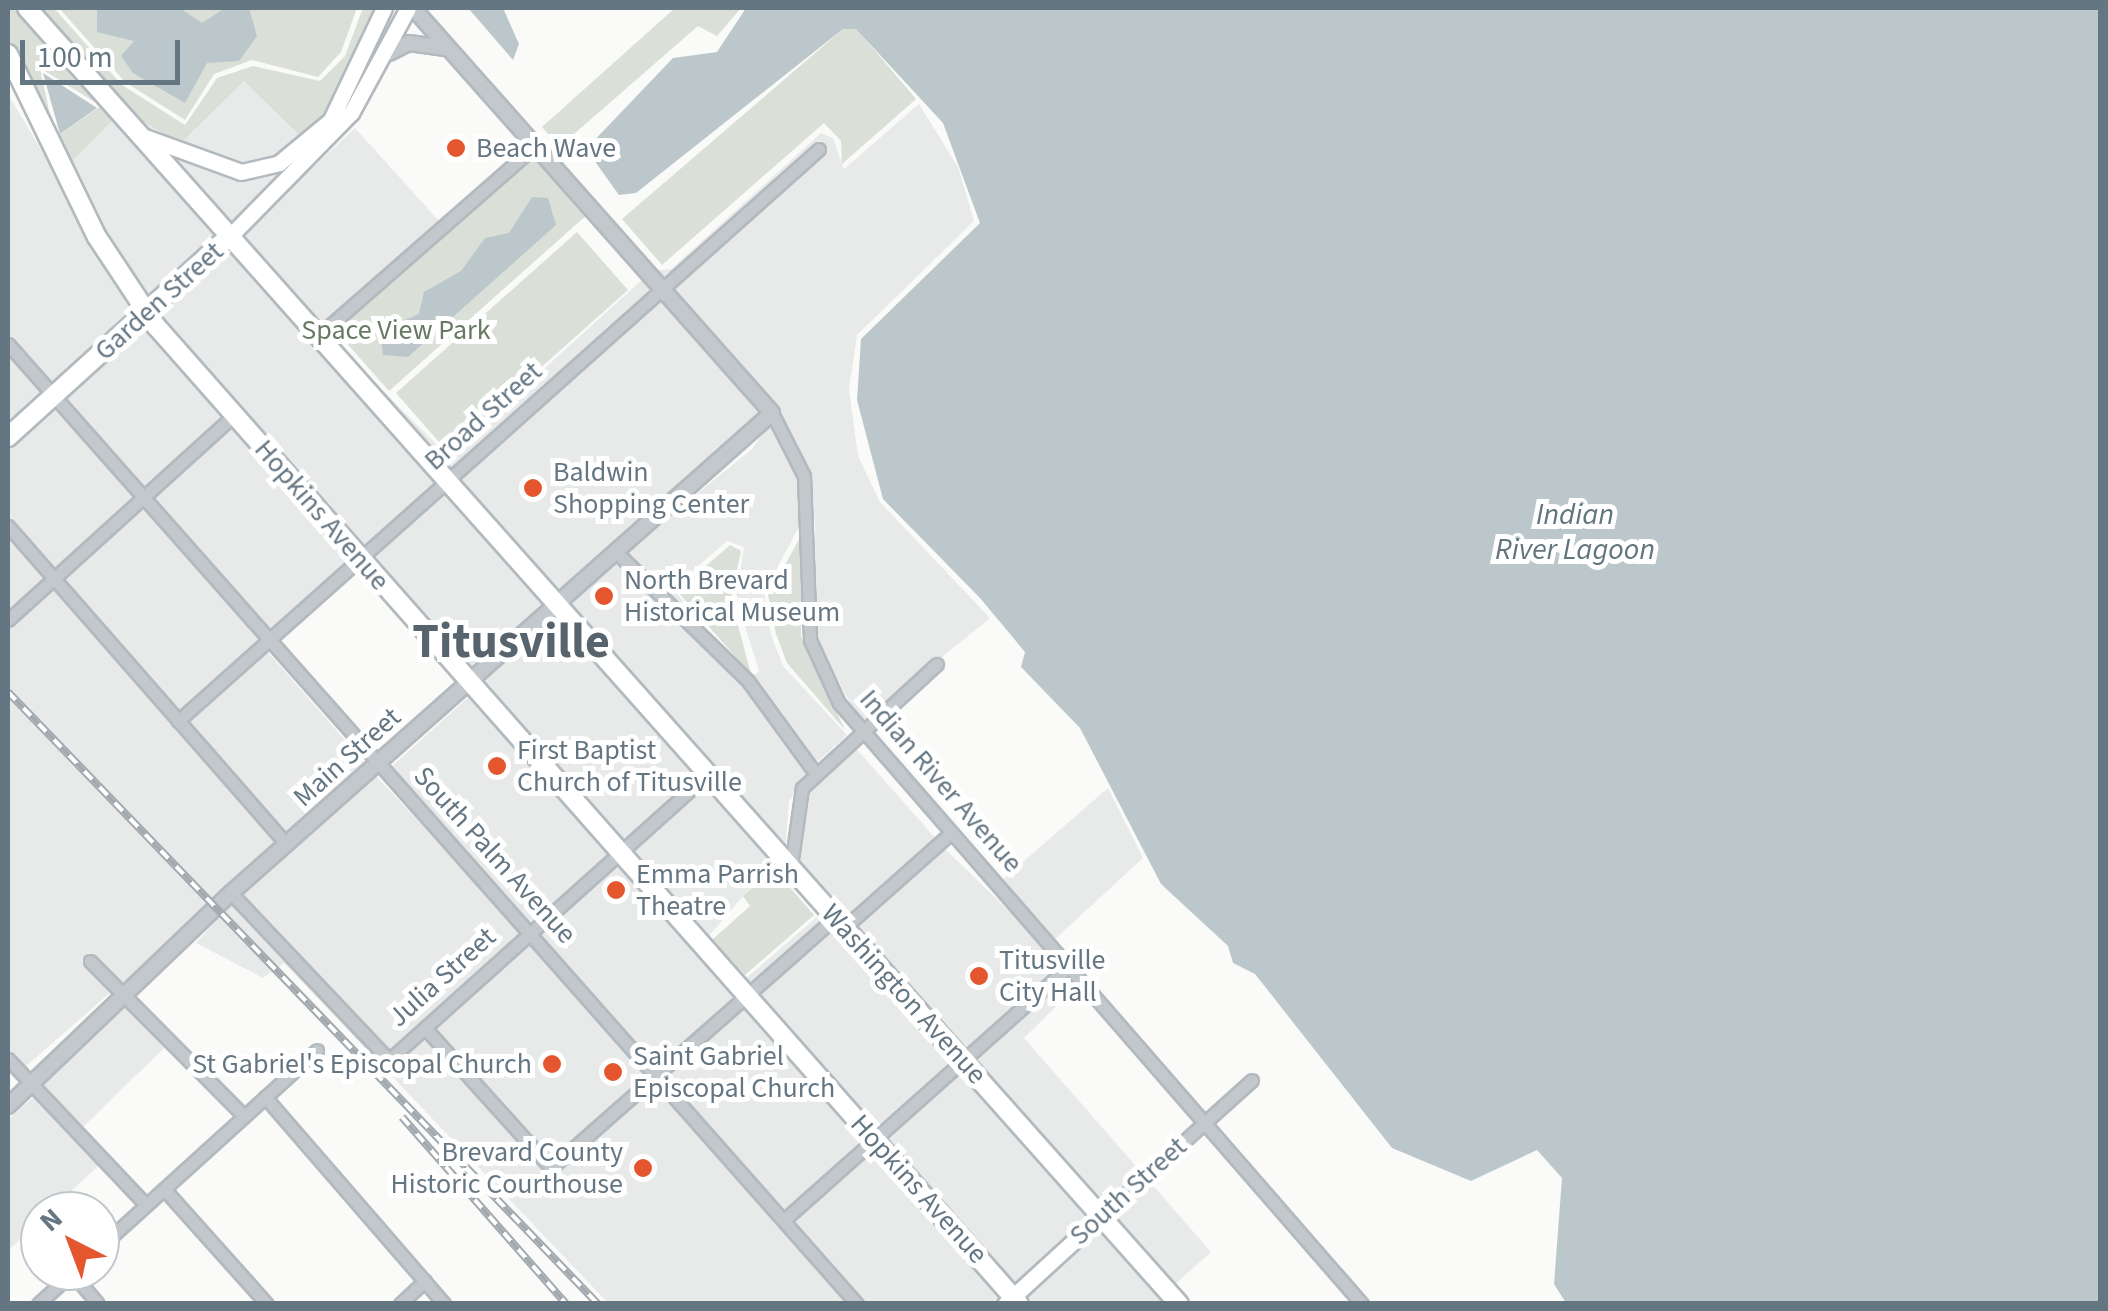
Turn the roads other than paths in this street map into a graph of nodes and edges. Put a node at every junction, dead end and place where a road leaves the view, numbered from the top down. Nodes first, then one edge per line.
1 (27, 8) edge
2 (384, 8) edge
3 (410, 8) edge
4 (8, 54) edge
5 (390, 54) junction
6 (454, 55) junction
7 (332, 120) junction
8 (140, 135) junction
9 (535, 146) junction
10 (820, 149) dead end
11 (307, 162) junction
12 (230, 236) junction
13 (661, 290) junction
14 (145, 312) junction
15 (319, 334) junction
16 (8, 344) edge
17 (54, 396) junction
18 (772, 412) junction
19 (234, 415) junction
20 (8, 437) edge
21 (449, 480) junction
22 (145, 497) junction
23 (8, 526) edge
24 (616, 552) junction
25 (361, 558) junction
26 (56, 577) junction
27 (558, 602) junction
28 (8, 620) edge
29 (271, 640) junction
30 (937, 664) dead end
31 (470, 682) junction
32 (178, 721) junction
33 (860, 731) junction
34 (379, 762) junction
35 (815, 772) junction
36 (709, 774) junction
37 (951, 833) junction
38 (286, 843) junction
39 (621, 852) junction
40 (791, 866) junction
41 (230, 893) junction
42 (840, 922) junction
43 (530, 932) junction
44 (90, 961) dead end
45 (1070, 966) junction
46 (747, 995) junction
47 (126, 998) junction
48 (425, 1028) junction
49 (317, 1050) dead end
50 (8, 1058) edge
51 (963, 1059) junction
52 (656, 1076) junction
53 (1252, 1080) dead end
54 (31, 1084) junction
55 (265, 1097) junction
56 (8, 1106) edge
57 (244, 1116) junction
58 (1208, 1119) junction
59 (874, 1138) junction
60 (164, 1189) junction
61 (146, 1206) junction
62 (1102, 1216) junction
63 (784, 1220) junction
64 (120, 1229) edge
65 (425, 1281) junction
66 (1012, 1301) edge
67 (267, 1304) edge
68 (400, 1304) edge
69 (444, 1304) edge
70 (857, 1304) edge
71 (1178, 1304) edge
72 (1362, 1304) edge

1 - 8 main road, Washington Avenue
2 - 7 main road, Garden Street
3 - 5 main road, Garden Street
3 - 6 street, Indian River Avenue
4 - 14 main road, Hopkins Avenue
5 - 6 street
5 - 11 main road, Garden Street
6 - 9 street, Indian River Avenue
7 - 8 main road
7 - 11 main road, Garden Street
8 - 12 main road, Washington Avenue
9 - 13 street, Indian River Avenue
9 - 15 street
10 - 13 street, Broad Street
11 - 12 main road, Garden Street
12 - 14 main road, Garden Street
12 - 15 main road, Washington Avenue
13 - 18 street, Indian River Avenue
13 - 21 street, Broad Street
14 - 17 main road, Garden Street
14 - 19 main road, Hopkins Avenue
15 - 21 main road, Washington Avenue
16 - 17 street, South Palm Avenue
17 - 20 main road, Garden Street
17 - 22 street, South Palm Avenue
18 - 24 street, Main Street
18 - 33 street, Indian River Avenue
19 - 22 street
19 - 25 main road, Hopkins Avenue
21 - 25 street, Broad Street
21 - 27 main road, Washington Avenue
22 - 26 street
22 - 29 street, South Palm Avenue
23 - 26 street
24 - 27 street, Main Street
24 - 35 street
25 - 29 street, Broad Street
25 - 31 main road, Hopkins Avenue
26 - 28 street
26 - 32 street
27 - 31 street, Main Street
27 - 36 main road, Washington Avenue
29 - 32 street, Broad Street
29 - 34 street, South Palm Avenue
30 - 33 street
31 - 34 street, Main Street
31 - 39 main road, Hopkins Avenue
32 - 38 street
33 - 35 street
33 - 37 street, Indian River Avenue
34 - 38 street, Main Street
34 - 43 street, South Palm Avenue
35 - 40 street
36 - 39 street, Julia Street
36 - 40 main road, Washington Avenue
37 - 42 street
37 - 45 street, Indian River Avenue
38 - 41 street, Main Street
39 - 43 street, Julia Street
39 - 46 main road, Hopkins Avenue
40 - 42 main road, Washington Avenue
41 - 47 street, Main Street
41 - 48 street, Julia Street
42 - 46 street
42 - 51 main road, Washington Avenue
43 - 48 street, Julia Street
43 - 52 street, South Palm Avenue
44 - 47 street
45 - 51 street
45 - 58 street, Indian River Avenue
46 - 52 street
46 - 59 main road, Hopkins Avenue
47 - 54 street, Main Street
47 - 57 street
48 - 52 street
49 - 55 street
50 - 54 street
51 - 59 street
51 - 62 main road, Washington Avenue
52 - 63 street, South Palm Avenue
53 - 58 street, South Street
54 - 56 street, Main Street
54 - 61 street
55 - 57 street
55 - 65 street
57 - 60 street
58 - 62 street, South Street
58 - 72 street, Indian River Avenue
59 - 63 street
59 - 66 main road, Hopkins Avenue
60 - 61 street
60 - 67 street
61 - 64 street
62 - 66 main road, South Street
62 - 71 main road, Washington Avenue
63 - 70 street, South Palm Avenue
65 - 68 street
65 - 69 street

